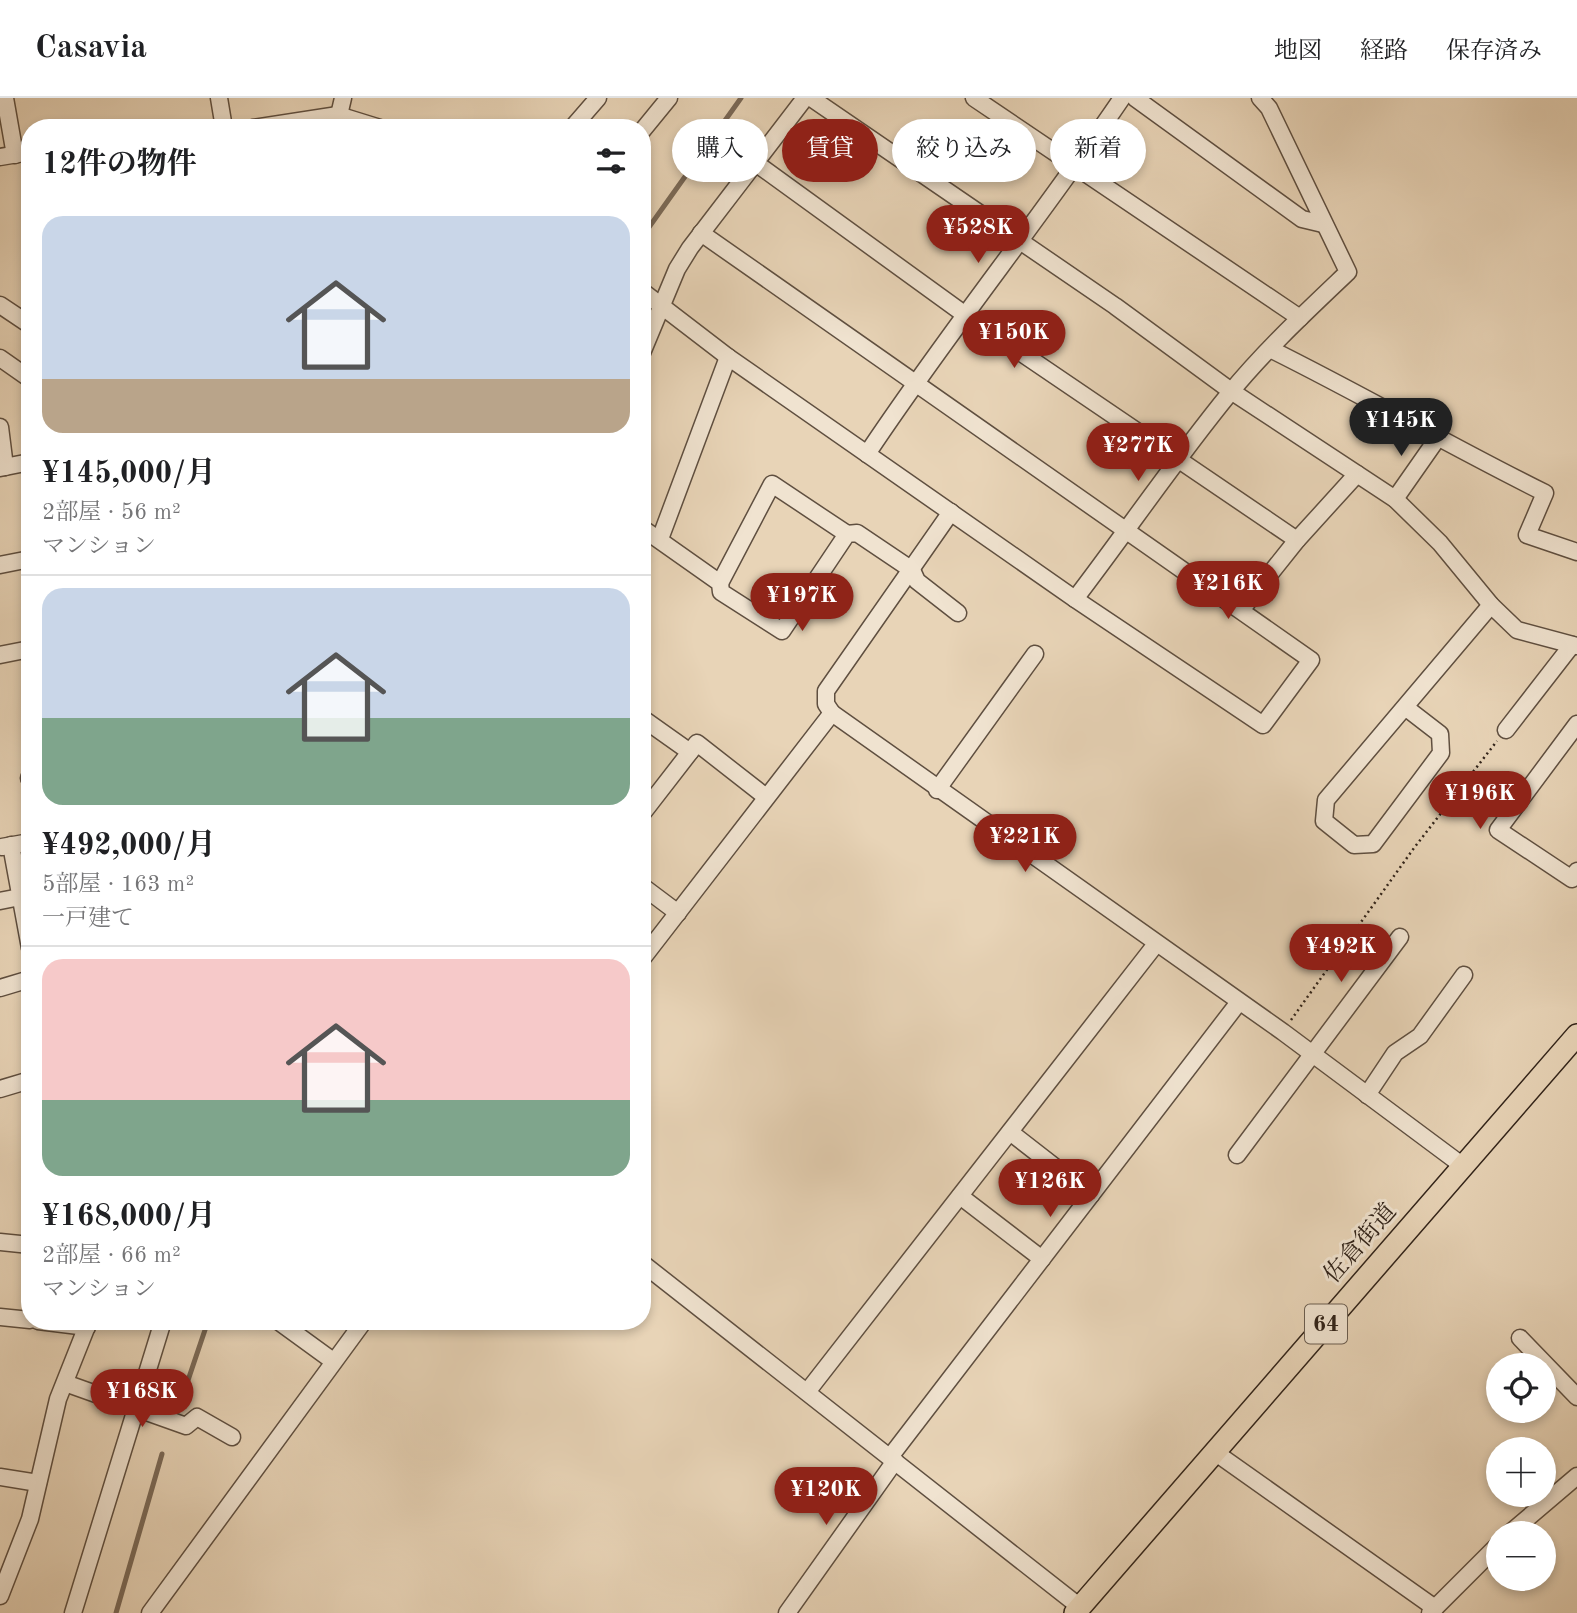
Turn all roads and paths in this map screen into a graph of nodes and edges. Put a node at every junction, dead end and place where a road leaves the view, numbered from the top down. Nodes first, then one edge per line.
1 (5, 98) edge
2 (219, 98) edge
3 (343, 98) edge
4 (669, 98) edge
5 (805, 98) edge
6 (811, 98) edge
7 (974, 98) edge
8 (1122, 98) edge
9 (1135, 98) edge
10 (595, 99) edge
11 (1269, 101) edge
12 (222, 119) edge
13 (338, 119) edge
14 (579, 119) edge
15 (1108, 119) edge
16 (651, 120) edge
17 (1050, 148) edge
18 (768, 149) edge
19 (15, 155) edge
20 (768, 172) edge
21 (742, 182) edge
22 (1063, 182) edge
23 (1101, 182) edge
24 (1323, 224) junction
25 (701, 233) junction
26 (1018, 242) junction
27 (651, 297) edge
28 (0, 305) edge
29 (662, 305) junction
30 (964, 314) junction
31 (1300, 318) junction
32 (21, 319) edge
33 (651, 331) edge
34 (1270, 349) junction
35 (728, 356) junction
36 (0, 358) edge
37 (21, 373) edge
38 (914, 383) junction
39 (1231, 391) junction
40 (0, 427) edge
41 (1437, 439) junction
42 (867, 454) junction
43 (1177, 458) junction
44 (21, 464) edge
45 (2, 467) edge
46 (1357, 474) junction
47 (1395, 499) junction
48 (951, 512) junction
49 (1128, 530) junction
50 (651, 534) edge
51 (847, 534) junction
52 (660, 539) junction
53 (1297, 540) junction
54 (1577, 552) edge
55 (21, 561) edge
56 (0, 565) edge
57 (912, 570) junction
58 (720, 583) junction
59 (1075, 599) junction
60 (1491, 605) junction
61 (1242, 609) junction
62 (958, 613) dead end
63 (1574, 645) edge
64 (21, 651) edge
65 (1035, 654) dead end
66 (0, 655) edge
67 (1405, 707) junction
68 (832, 713) junction
69 (651, 724) edge
70 (1576, 726) edge
71 (1506, 730) joint
72 (690, 752) junction
73 (937, 790) junction
74 (766, 797) junction
75 (651, 802) edge
76 (5, 846) edge
77 (1577, 871) edge
78 (651, 893) edge
79 (20, 897) junction
80 (0, 901) edge
81 (21, 902) edge
82 (678, 913) junction
83 (1400, 937) dead end
84 (1156, 944) junction
85 (651, 948) edge
86 (1464, 975) dead end
87 (21, 982) edge
88 (0, 988) edge
89 (1239, 1002) junction
90 (1283, 1032) junction
91 (1577, 1035) edge
92 (1312, 1054) junction
93 (21, 1083) edge
94 (0, 1089) edge
95 (1367, 1095) junction
96 (1010, 1132) junction
97 (1237, 1155) dead end
98 (1463, 1166) junction
99 (1091, 1195) junction
100 (960, 1196) junction
101 (0, 1242) edge
102 (21, 1244) edge
103 (1042, 1259) junction
104 (651, 1270) edge
105 (0, 1317) edge
106 (21, 1319) edge
107 (86, 1330) edge
108 (160, 1330) edge
109 (290, 1330) edge
110 (357, 1330) edge
111 (1520, 1338) dead end
112 (333, 1361) junction
113 (65, 1383) junction
114 (807, 1392) junction
115 (1577, 1397) edge
116 (137, 1407) junction
117 (232, 1437) dead end
118 (1216, 1453) junction
119 (892, 1460) junction
120 (1577, 1476) edge
121 (0, 1477) edge
122 (38, 1483) junction
123 (1524, 1521) edge
124 (1486, 1557) edge
125 (0, 1596) edge
126 (1078, 1610) edge
127 (1432, 1611) edge
128 (74, 1613) edge
129 (150, 1613) edge
130 (787, 1613) edge

1 - 19 street
2 - 12 street
3 - 13 street
4 - 16 street
5 - 18 street
6 - 26 street
7 - 17 street
8 - 15 street
9 - 24 street
10 - 14 street
11 - 24 street
20 - 30 street
21 - 25 street
22 - 26 street
23 - 31 street
24 - 31 street
25 - 29 street
25 - 38 street
26 - 30 street
26 - 39 street
27 - 29 street
28 - 32 street
29 - 33 street
29 - 35 street
30 - 38 street
30 - 43 street
31 - 34 street
34 - 39 street
34 - 41 street
35 - 42 street
35 - 52 street
36 - 37 street
38 - 42 street
38 - 49 street
39 - 43 street
39 - 46 street
40 - 45 street
41 - 47 street
41 - 54 street
42 - 48 street
43 - 49 street
43 - 53 street
44 - 45 street
46 - 47 street
46 - 53 street
47 - 60 street
48 - 57 street
48 - 59 street
49 - 59 street
49 - 61 street
50 - 52 street
51 - 57 street
51 - 58 street
51 - 58 street
52 - 58 street
53 - 61 street
55 - 56 street
57 - 62 street
57 - 68 street
59 - 61 street
60 - 63 street
60 - 67 street
63 - 71 street
64 - 66 street
65 - 73 street
67 - 67 street
68 - 73 street
68 - 74 street
69 - 72 street
70 - 77 street
71 - 90 path
72 - 74 street
72 - 75 street
73 - 84 street
74 - 82 street
76 - 79 street
78 - 82 street
79 - 80 street
79 - 81 street
82 - 85 street
83 - 92 street
84 - 89 street
84 - 96 street
86 - 95 street
87 - 88 street
89 - 90 street
89 - 99 street
90 - 92 street
91 - 98 main road, 佐倉街道 / 64
92 - 95 street
92 - 97 street
93 - 94 street
95 - 98 street
96 - 99 street
96 - 100 street
98 - 118 main road, 佐倉街道 / 64
99 - 103 street
100 - 103 street
100 - 114 street
101 - 102 street
103 - 119 street
104 - 114 street
105 - 106 street
107 - 113 street
108 - 116 street
109 - 112 street
110 - 112 street
111 - 115 street
112 - 129 street
113 - 116 street
113 - 122 street
114 - 119 street
116 - 117 street
116 - 128 street
118 - 126 main road, 佐倉街道 / 64
118 - 127 street
119 - 126 street
119 - 130 street
120 - 123 street
121 - 122 street
122 - 125 street
124 - 127 street

